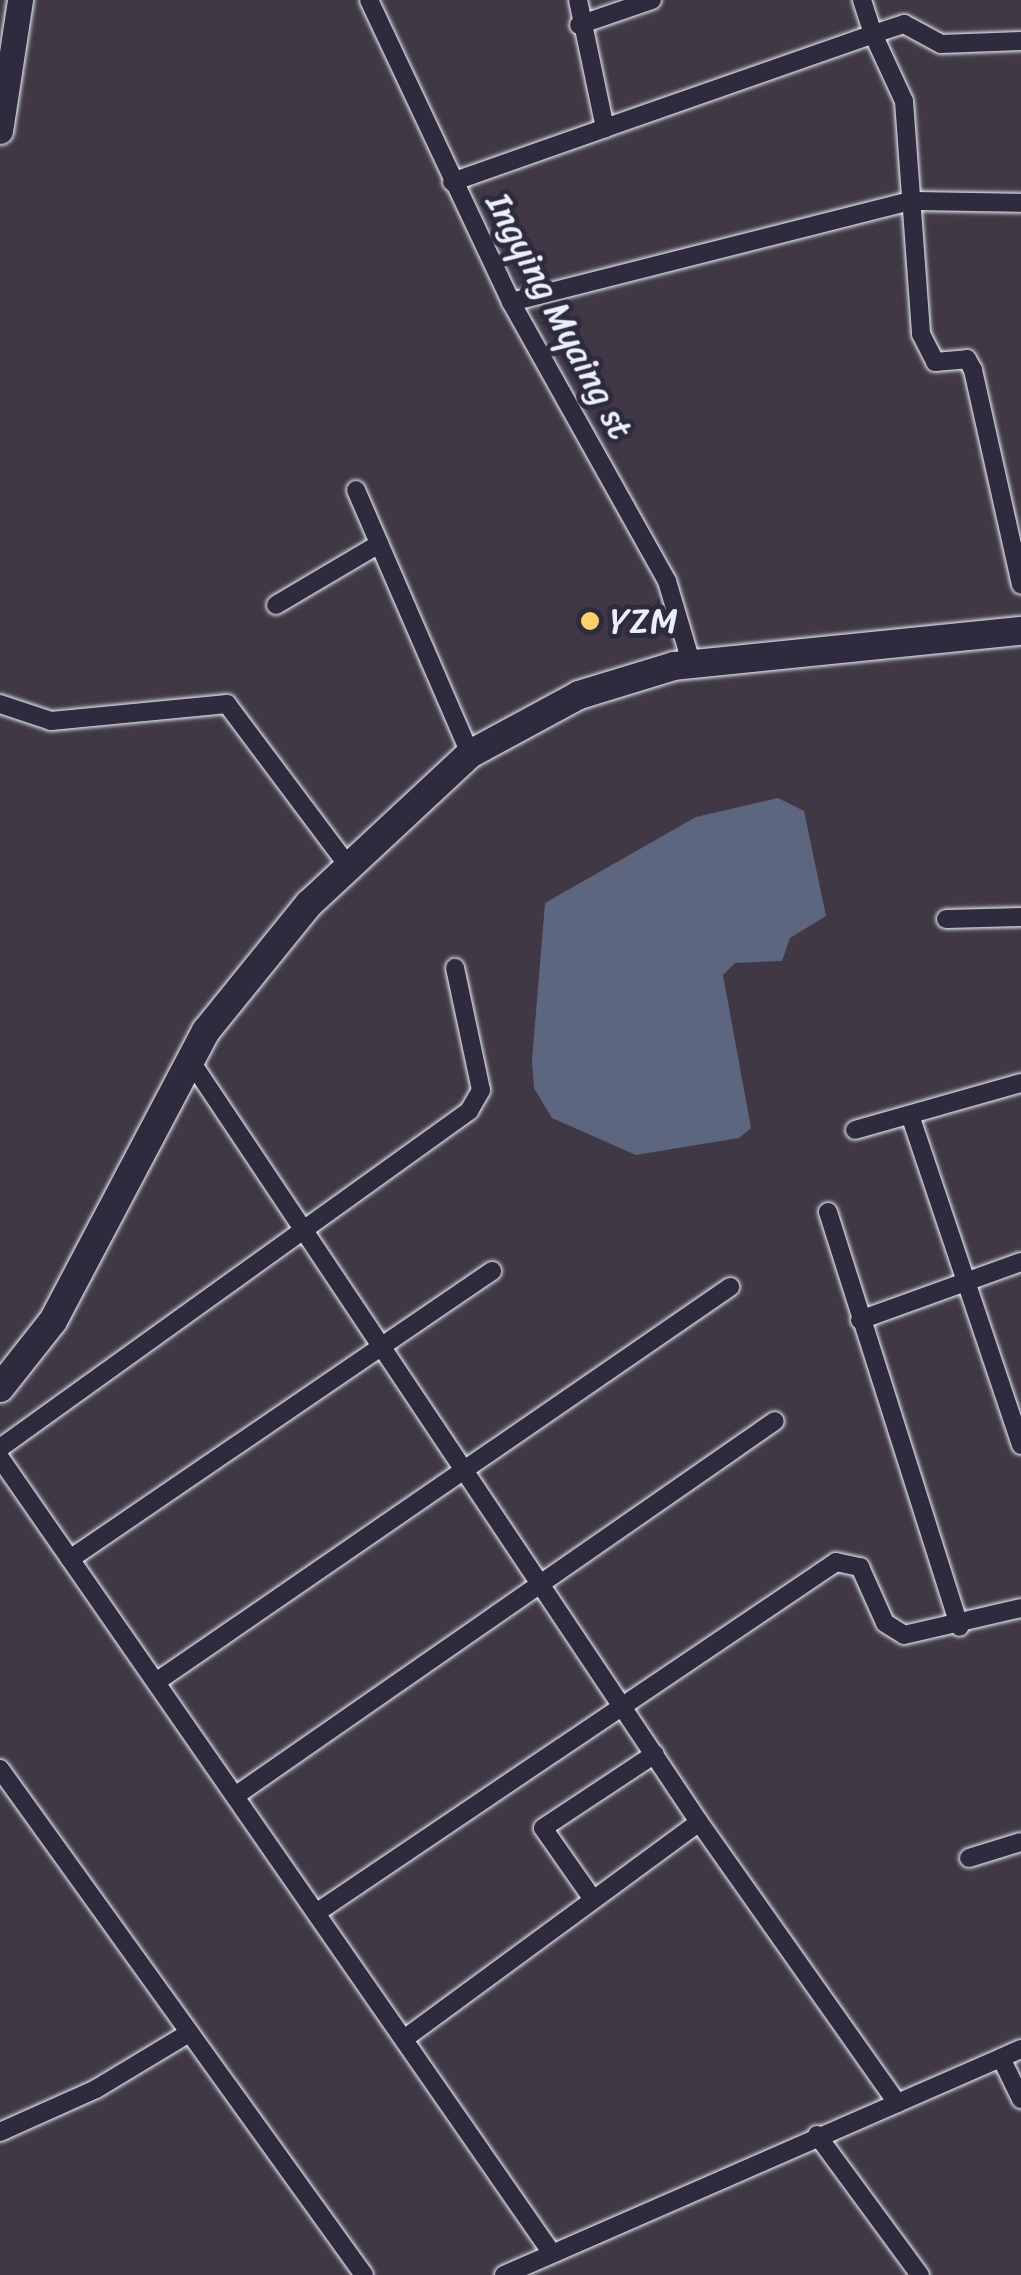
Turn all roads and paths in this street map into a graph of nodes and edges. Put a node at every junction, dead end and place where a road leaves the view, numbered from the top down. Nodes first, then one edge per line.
1 (20, 0) edge
2 (369, 0) edge
3 (578, 0) edge
4 (652, 0) edge
5 (862, 0) edge
6 (579, 25) junction
7 (874, 34) junction
8 (1021, 41) edge
9 (605, 128) junction
10 (0, 131) edge
11 (452, 182) junction
12 (911, 202) junction
13 (1021, 203) edge
14 (511, 302) junction
15 (356, 490) dead end
16 (379, 544) junction
17 (1021, 585) edge
18 (276, 605) dead end
19 (1021, 631) edge
20 (692, 662) junction
21 (0, 704) edge
22 (470, 754) junction
23 (348, 866) junction
24 (1021, 917) edge
25 (946, 919) dead end
26 (455, 968) dead end
27 (190, 1060) junction
28 (1021, 1083) edge
29 (910, 1114) junction
30 (854, 1130) dead end
31 (828, 1212) dead end
32 (302, 1232) junction
33 (1021, 1262) edge
34 (492, 1271) dead end
35 (967, 1283) junction
36 (730, 1287) dead end
37 (860, 1320) junction
38 (378, 1347) junction
39 (0, 1388) edge
40 (775, 1421) dead end
41 (1021, 1444) edge
42 (0, 1448) edge
43 (0, 1458) edge
44 (464, 1469) junction
45 (70, 1559) junction
46 (542, 1587) junction
47 (1021, 1608) edge
48 (960, 1626) junction
49 (156, 1682) junction
50 (626, 1708) junction
51 (655, 1754) junction
52 (0, 1769) edge
53 (235, 1796) junction
54 (699, 1822) junction
55 (1021, 1842) edge
56 (969, 1858) dead end
57 (592, 1898) junction
58 (316, 1913) junction
59 (189, 2033) junction
60 (404, 2039) junction
61 (1021, 2049) edge
62 (1001, 2058) junction
63 (1021, 2099) edge
64 (898, 2103) junction
65 (0, 2132) edge
66 (817, 2135) junction
67 (549, 2249) junction
68 (364, 2275) edge
69 (504, 2275) edge
70 (920, 2275) edge

1 - 10 main road
2 - 11 street, Ingying Myaing st
3 - 6 street
4 - 6 street
5 - 7 street
6 - 9 street
7 - 8 street
7 - 9 street
7 - 12 street
9 - 11 street
11 - 14 street, Ingying Myaing st
12 - 13 street
12 - 14 street
12 - 17 street
14 - 20 street, Ingying Myaing st
15 - 16 street
16 - 18 street
16 - 22 street
19 - 20 highway
20 - 22 highway
21 - 23 street
22 - 23 highway
23 - 27 highway
24 - 25 street
26 - 32 street
27 - 32 street
27 - 39 highway
28 - 29 street
29 - 30 street
29 - 35 street
31 - 37 street
32 - 38 street
32 - 42 street
33 - 35 street
34 - 38 street
35 - 37 street
35 - 41 street
36 - 44 street
37 - 48 street
38 - 44 street
38 - 45 street
40 - 46 street
43 - 45 street
44 - 46 street
44 - 49 street
45 - 49 street
46 - 50 street
46 - 53 street
47 - 48 street
48 - 50 street
49 - 53 street
50 - 51 street
50 - 58 street
51 - 54 street
51 - 57 street
52 - 59 street
53 - 58 street
54 - 57 street
54 - 64 street
55 - 56 street
57 - 60 street
58 - 60 street
59 - 65 street
59 - 68 street
60 - 67 street
61 - 62 street
62 - 63 street
62 - 64 street
64 - 66 street
66 - 67 street
66 - 70 street
67 - 69 street

